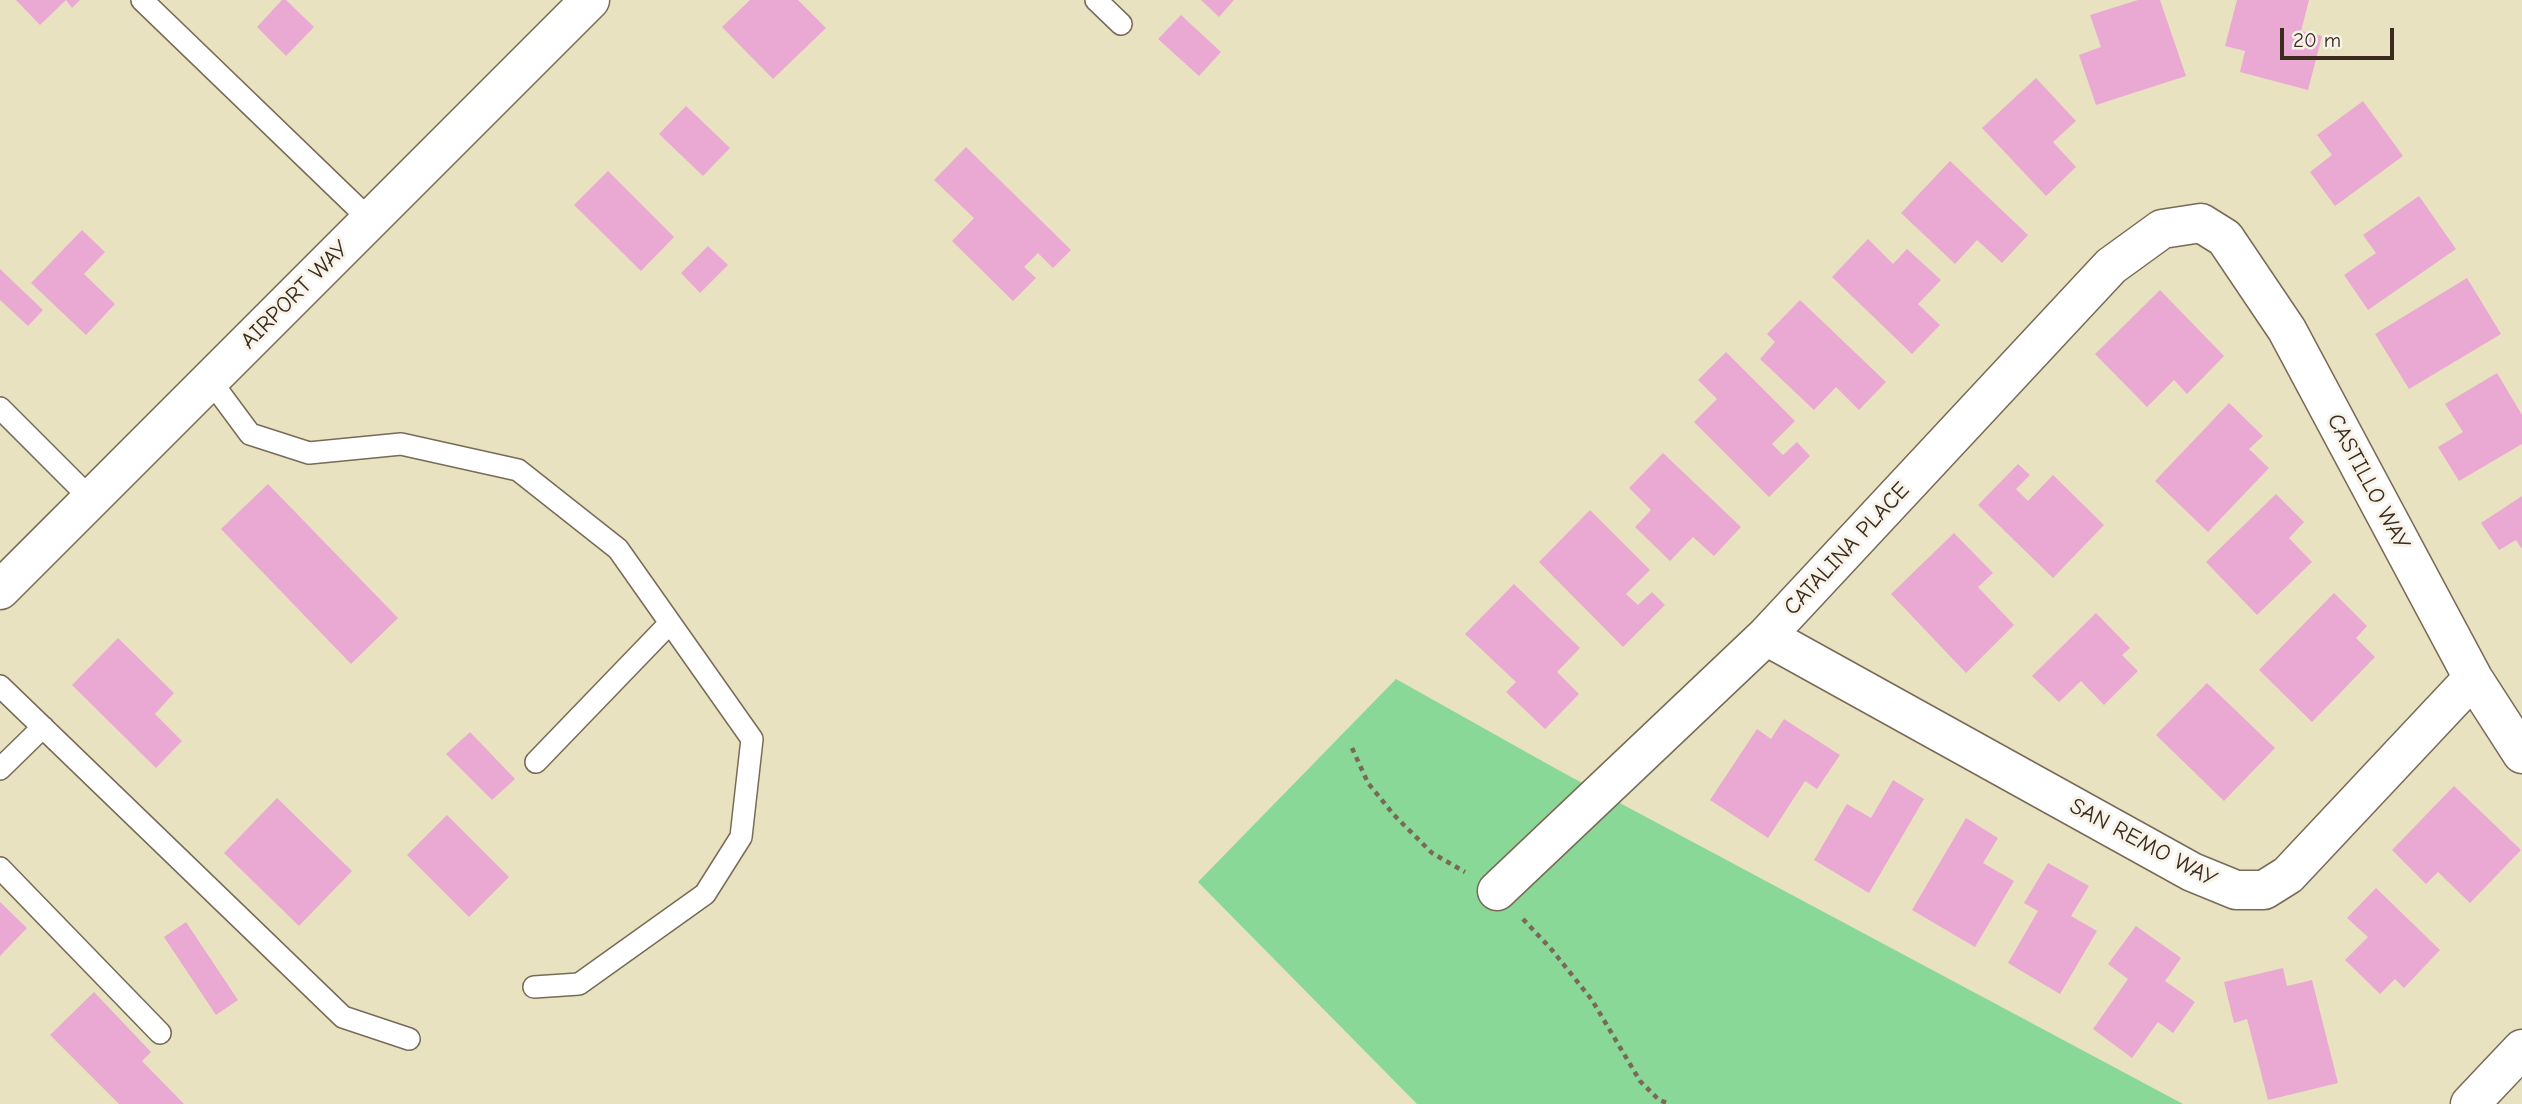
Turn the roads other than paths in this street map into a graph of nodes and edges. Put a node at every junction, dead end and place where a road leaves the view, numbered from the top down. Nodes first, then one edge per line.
1 (142, 0) edge
2 (590, 0) edge
3 (1096, 0) edge
4 (1121, 24) dead end
5 (370, 220) junction
6 (2201, 223) joint
7 (210, 380) junction
8 (0, 408) edge
9 (91, 499) junction
10 (0, 590) edge
11 (670, 623) junction
12 (1766, 636) junction
13 (2473, 678) junction
14 (0, 686) edge
15 (43, 727) junction
16 (2522, 754) edge
17 (536, 762) dead end
18 (0, 769) edge
19 (0, 868) edge
20 (1497, 891) dead end
21 (534, 987) dead end
22 (160, 1034) dead end
23 (409, 1040) dead end
24 (2522, 1049) edge
25 (2470, 1104) edge

1 - 5 lane
2 - 5 street, AIRPORT WAY
3 - 4 lane
5 - 7 street, AIRPORT WAY
6 - 12 street, CATALINA PLACE
6 - 13 street, CASTILLO WAY
7 - 9 street, AIRPORT WAY
7 - 11 lane
8 - 9 lane
9 - 10 street, AIRPORT WAY
11 - 17 lane
11 - 21 lane
12 - 13 street, SAN REMO WAY
12 - 20 street, CATALINA PLACE
13 - 16 street, CASTILLO WAY
14 - 15 lane
15 - 18 lane
15 - 23 lane
19 - 22 lane
24 - 25 street

